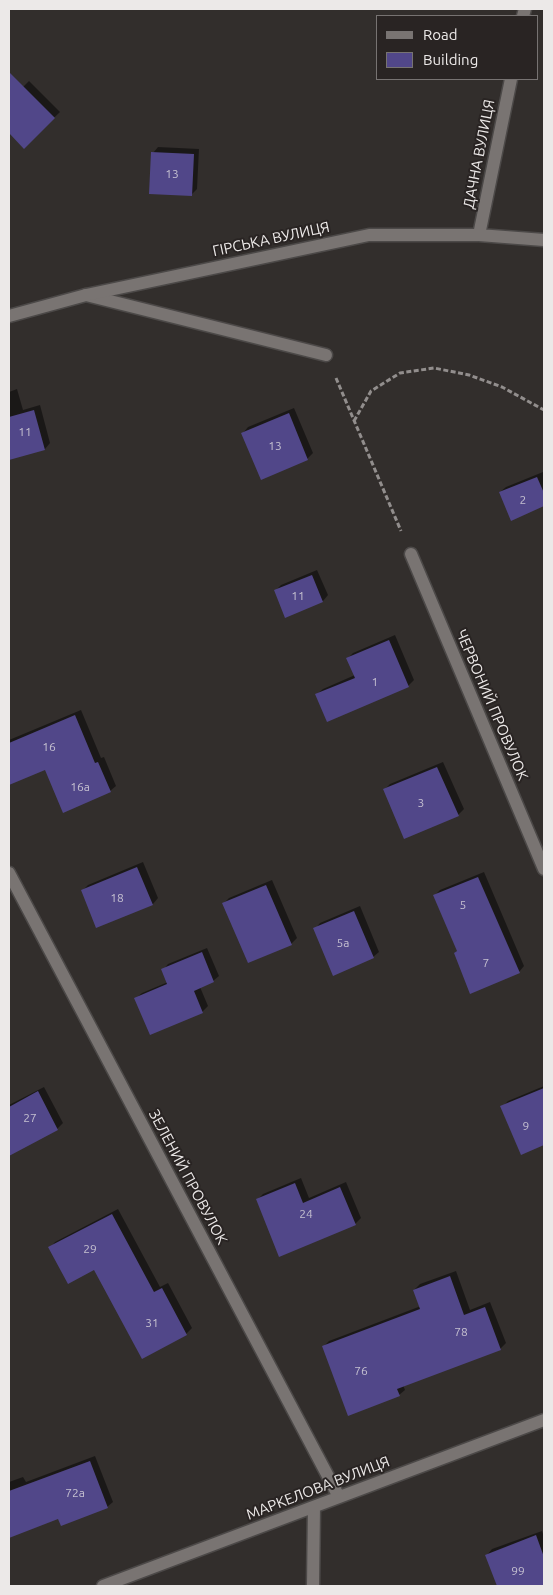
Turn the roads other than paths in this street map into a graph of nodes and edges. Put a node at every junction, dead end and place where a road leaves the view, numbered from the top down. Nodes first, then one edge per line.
1 (511, 80) edge
2 (479, 235) junction
3 (544, 240) edge
4 (86, 294) junction
5 (9, 316) edge
6 (326, 355) road end
7 (411, 554) road end
8 (544, 869) edge
9 (9, 873) edge
10 (544, 1420) edge
11 (339, 1497) junction
12 (314, 1507) junction
13 (103, 1586) edge
14 (313, 1586) edge

1 - 2 street, ДАЧНА ВУЛИЦЯ
2 - 3 street, ГІРСЬКА ВУЛИЦЯ
2 - 4 street, ГІРСЬКА ВУЛИЦЯ
4 - 5 street, ГІРСЬКА ВУЛИЦЯ
4 - 6 street
7 - 8 street, ЧЕРВОНИЙ ПРОВУЛОК
9 - 11 street, ЗЕЛЕНИЙ ПРОВУЛОК
10 - 11 street, МАРКЕЛОВА ВУЛИЦЯ
11 - 12 street, МАРКЕЛОВА ВУЛИЦЯ
12 - 13 street, МАРКЕЛОВА ВУЛИЦЯ
12 - 14 street

